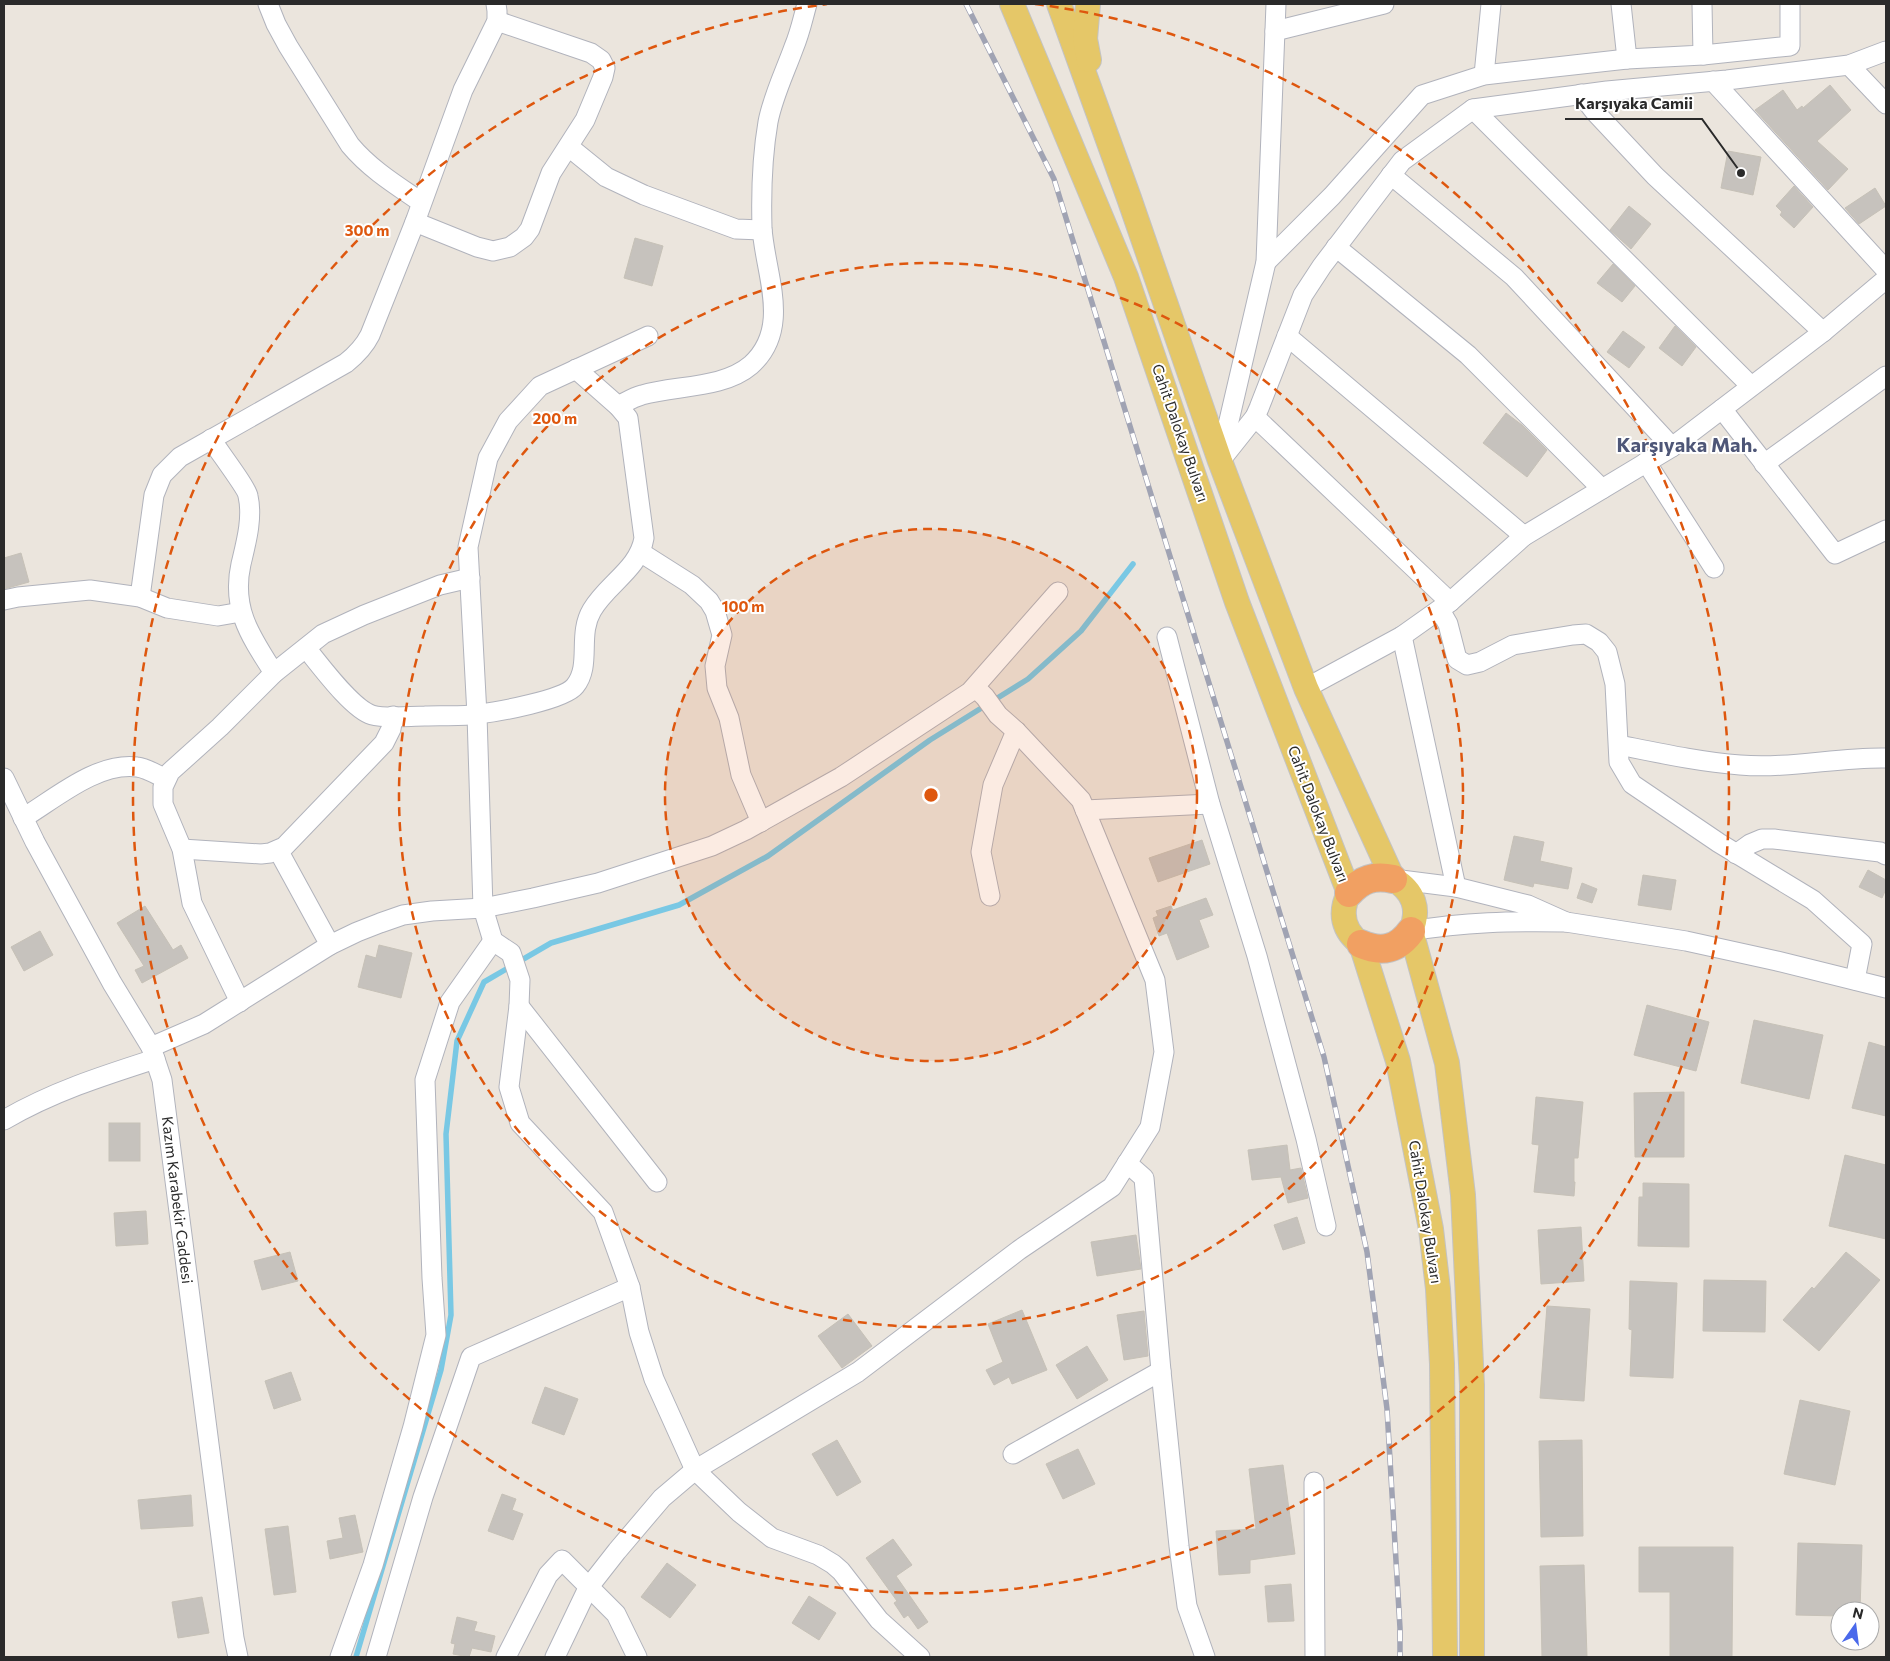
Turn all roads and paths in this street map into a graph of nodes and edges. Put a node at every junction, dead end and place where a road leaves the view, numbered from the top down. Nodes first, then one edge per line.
1 (268, 4) edge
2 (807, 4) edge
3 (1012, 4) edge
4 (1059, 4) edge
5 (1088, 4) edge
6 (1276, 4) edge
7 (1384, 4) edge
8 (1491, 4) edge
9 (1620, 4) edge
10 (1702, 4) edge
11 (1790, 4) edge
12 (496, 12) edge
13 (1275, 30) junction
14 (1886, 51) edge
15 (1703, 55) junction
16 (1627, 60) junction
17 (1849, 65) junction
18 (1484, 75) junction
19 (1713, 81) junction
20 (1581, 94) junction
21 (1886, 104) edge
22 (1474, 109) junction
23 (1100, 118) junction
24 (569, 147) junction
25 (1391, 175) junction
26 (421, 202) junction
27 (415, 222) junction
28 (762, 230) junction
29 (1336, 247) junction
30 (1266, 262) junction
31 (1886, 270) edge
32 (1886, 279) edge
33 (1823, 332) junction
34 (648, 336) dead end
35 (1287, 336) junction
36 (576, 369) junction
37 (1886, 376) edge
38 (1751, 386) junction
39 (618, 406) junction
40 (1722, 409) junction
41 (1255, 417) junction
42 (210, 439) junction
43 (1672, 447) junction
44 (1220, 461) junction
45 (1646, 462) junction
46 (1764, 464) junction
47 (1602, 489) junction
48 (1886, 530) edge
49 (1524, 536) junction
50 (640, 552) junction
51 (1714, 568) dead end
52 (470, 578) junction
53 (1058, 592) dead end
54 (140, 597) junction
55 (4, 600) edge
56 (1445, 606) junction
57 (241, 612) junction
58 (1402, 636) junction
59 (1167, 637) dead end
60 (306, 648) junction
61 (274, 673) junction
62 (1306, 688) junction
63 (980, 692) junction
64 (477, 714) junction
65 (393, 716) junction
66 (1016, 731) junction
67 (1619, 745) junction
68 (1886, 758) edge
69 (4, 778) edge
70 (166, 779) junction
71 (1210, 804) junction
72 (1085, 810) junction
73 (23, 818) junction
74 (761, 822) junction
75 (182, 849) junction
76 (278, 850) junction
77 (1884, 853) edge
78 (1736, 854) junction
79 (1393, 879) junction
80 (1456, 887) junction
81 (1349, 893) junction
82 (990, 896) dead end
83 (483, 908) junction
84 (1566, 922) junction
85 (1411, 931) junction
86 (494, 941) junction
87 (1361, 944) junction
88 (330, 945) junction
89 (1855, 980) junction
90 (1886, 988) edge
91 (240, 1002) junction
92 (518, 1006) junction
93 (153, 1053) junction
94 (4, 1120) edge
95 (1127, 1163) junction
96 (657, 1182) dead end
97 (1326, 1226) dead end
98 (630, 1287) junction
99 (1161, 1371) junction
100 (1013, 1454) dead end
101 (695, 1470) junction
102 (1314, 1482) dead end
103 (588, 1588) junction
104 (238, 1657) edge
105 (340, 1657) edge
106 (376, 1657) edge
107 (506, 1657) edge
108 (555, 1657) edge
109 (637, 1657) edge
110 (920, 1657) edge
111 (1205, 1657) edge
112 (1315, 1657) edge
113 (1445, 1657) edge
114 (1472, 1657) edge

1 - 26 street
2 - 28 street
3 - 81 main road, Cahit Dalokay Bulvarı
4 - 23 main road, Cahit Dalokay Bulvarı
5 - 23 main road
6 - 13 street
7 - 13 street
8 - 18 street
9 - 16 street
10 - 15 street
11 - 15 street
12 - 24 street
12 - 26 street
13 - 30 street
14 - 17 street
15 - 16 street
16 - 18 street
17 - 19 street
17 - 21 street
18 - 30 street
19 - 20 street
19 - 31 street
20 - 22 street
20 - 33 street
22 - 25 street
22 - 38 street
23 - 44 main road, Cahit Dalokay Bulvarı
24 - 27 street
24 - 28 street
25 - 29 street
25 - 43 street
26 - 27 street
27 - 42 street
28 - 39 street
29 - 35 street
29 - 47 street
30 - 44 street
32 - 33 street
33 - 38 street
34 - 36 street
35 - 41 street
35 - 49 street
36 - 39 street
36 - 52 street
37 - 46 street
38 - 40 street
39 - 50 street
40 - 43 street
40 - 46 street
41 - 44 street
41 - 56 street
42 - 54 street
42 - 57 street
43 - 45 street
44 - 62 main road, Cahit Dalokay Bulvarı
45 - 47 street
45 - 51 street
46 - 48 street
47 - 49 street
49 - 56 street
50 - 64 street
50 - 74 street
52 - 60 street
52 - 64 street
53 - 63 street
54 - 55 street
54 - 57 street
56 - 58 street
56 - 67 street
57 - 61 street
58 - 62 street
58 - 80 street
59 - 71 street
60 - 61 street
60 - 65 street
61 - 70 street
62 - 79 main road, Cahit Dalokay Bulvarı
63 - 66 street
63 - 74 street
64 - 65 street
64 - 83 street
65 - 76 street
66 - 72 street
66 - 82 street
67 - 68 street
67 - 78 street
69 - 73 street, Kazım Karabekir Caddesi
70 - 73 street
70 - 75 street
71 - 72 street
71 - 97 street
72 - 95 street
73 - 93 street, Kazım Karabekir Caddesi
74 - 83 street
75 - 76 street
75 - 91 street
76 - 88 street
77 - 78 street
78 - 89 street
79 - 80 street
79 - 81 highway
79 - 85 main road, Cahit Dalokay Bulvarı
80 - 84 street
81 - 87 main road, Cahit Dalokay Bulvarı
83 - 86 street
83 - 88 street
84 - 85 street
84 - 89 street
85 - 87 highway
85 - 114 main road, Cahit Dalokay Bulvarı
86 - 92 street
86 - 105 street
87 - 113 main road, Cahit Dalokay Bulvarı
88 - 91 street
89 - 90 street
91 - 93 street
92 - 96 street
92 - 98 street
93 - 94 street
93 - 104 street, Kazım Karabekir Caddesi
95 - 99 street
95 - 101 street
98 - 101 street
98 - 106 street
99 - 100 street
99 - 111 street
101 - 103 street
101 - 110 street
102 - 112 street
103 - 107 street
103 - 108 street
103 - 109 street

